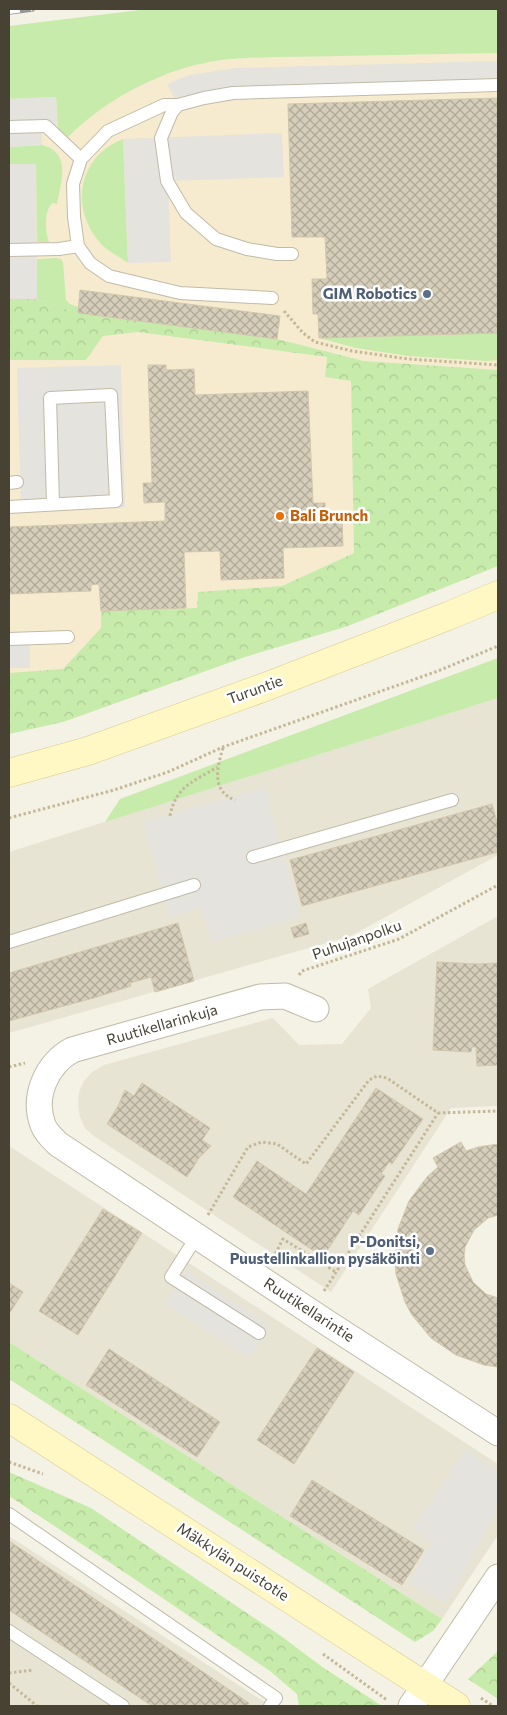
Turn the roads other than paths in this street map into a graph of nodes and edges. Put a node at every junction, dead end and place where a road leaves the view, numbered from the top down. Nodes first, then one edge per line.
1 (498, 85) edge
2 (178, 105) junction
3 (9, 127) edge
4 (81, 159) junction
5 (78, 246) junction
6 (9, 250) edge
7 (292, 254) dead end
8 (272, 298) road end
9 (53, 504) junction
10 (9, 507) edge
11 (498, 595) edge
12 (68, 638) dead end
13 (9, 639) edge
14 (9, 773) edge
15 (452, 800) dead end
16 (253, 857) dead end
17 (194, 885) dead end
18 (9, 942) edge
19 (316, 1009) dead end
20 (40, 1105) joint
21 (200, 1230) junction
22 (259, 1333) dead end
23 (9, 1418) edge
24 (498, 1434) edge
25 (9, 1514) edge
26 (498, 1577) edge
27 (9, 1631) edge
28 (418, 1696) edge
29 (123, 1706) edge
30 (270, 1706) edge
31 (456, 1706) edge

1 - 2 lane
2 - 4 lane
2 - 7 lane
3 - 4 lane
4 - 5 lane
5 - 6 lane
5 - 8 lane
9 - 9 lane
9 - 10 lane
11 - 14 main road, Turuntie
12 - 13 lane
15 - 16 lane
17 - 18 lane
19 - 20 street, Ruutikellarinkuja
20 - 21 street, Ruutikellarintie
21 - 22 lane
21 - 24 street, Ruutikellarintie
23 - 28 main road, Mäkkylän puistotie
25 - 30 lane
26 - 28 street
27 - 29 lane
28 - 31 main road, Mäkkylän puistotie

